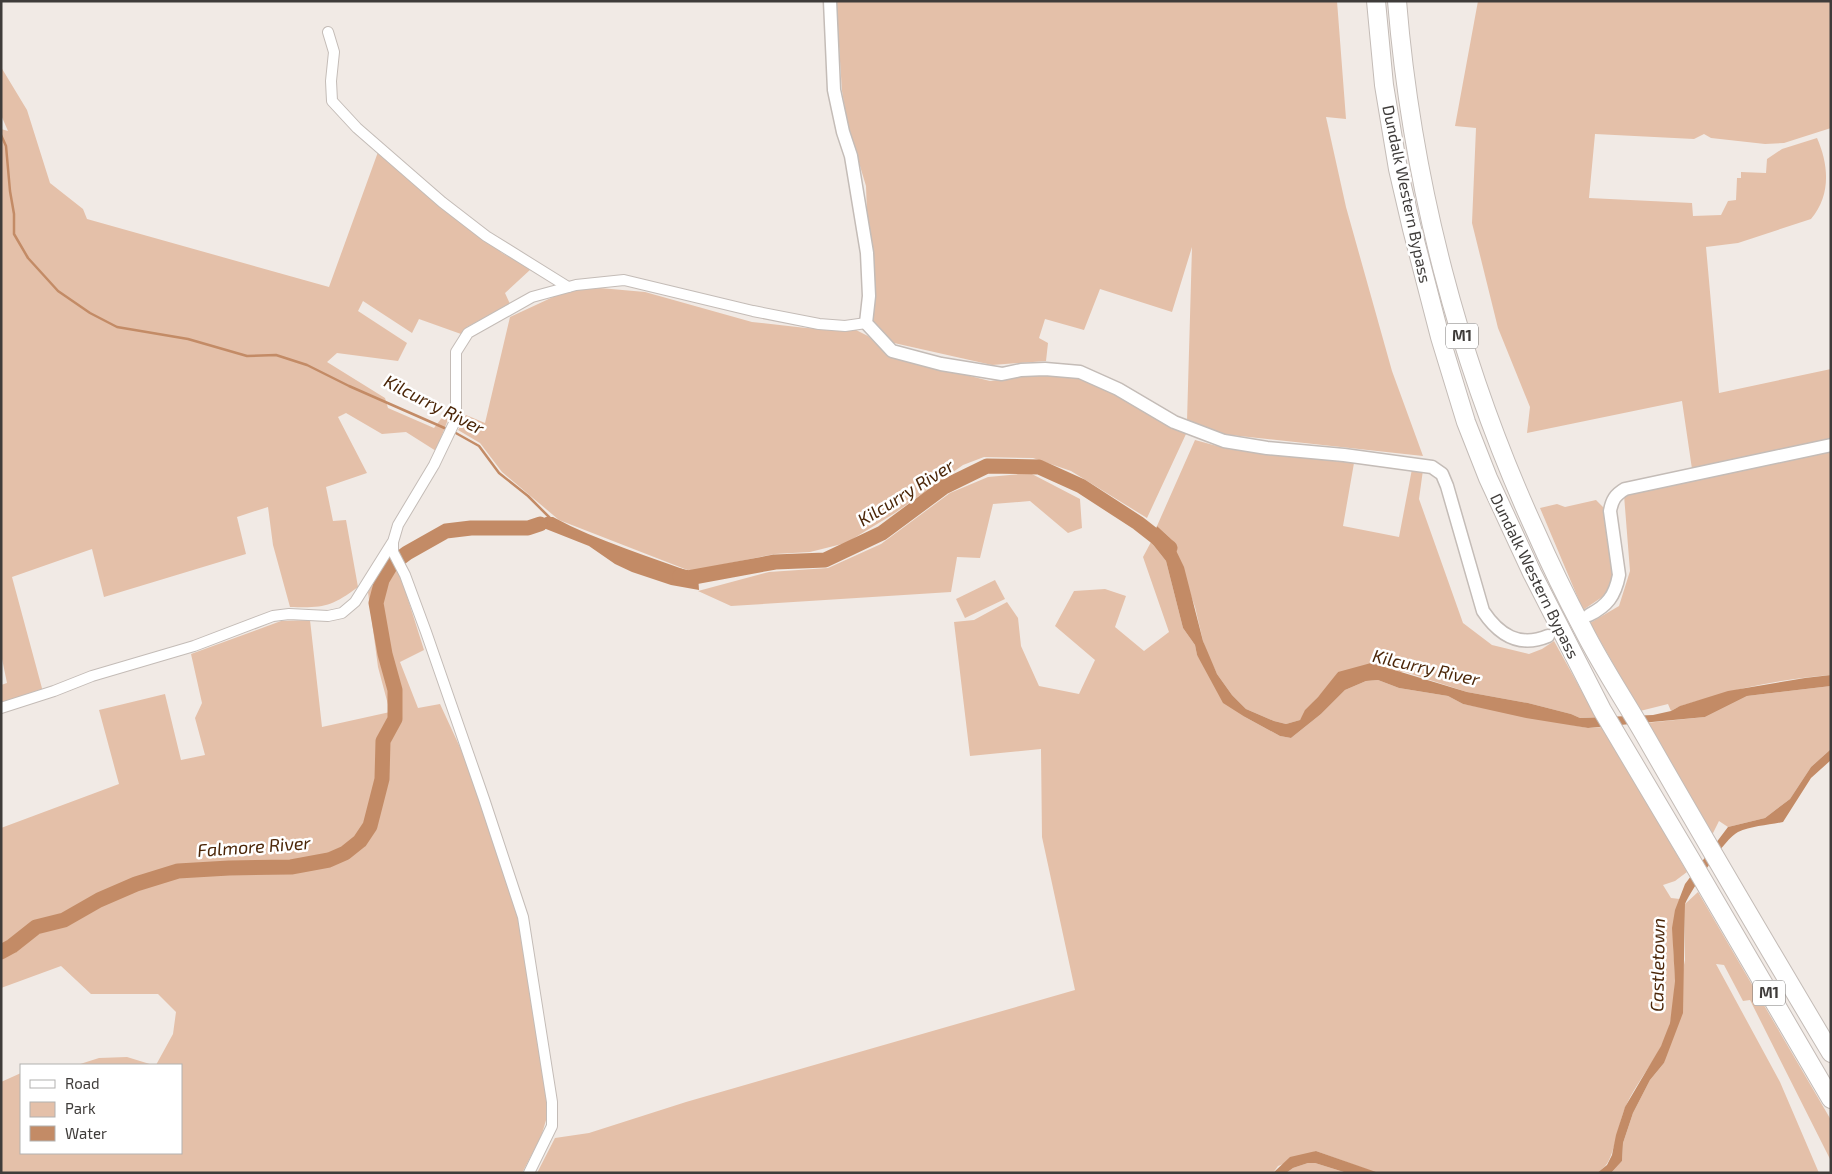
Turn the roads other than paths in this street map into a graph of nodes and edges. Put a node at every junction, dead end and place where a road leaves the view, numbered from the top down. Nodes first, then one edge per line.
1 (830, 1) edge
2 (1376, 1) edge
3 (1397, 1) edge
4 (328, 32) dead end
5 (568, 287) junction
6 (866, 323) junction
7 (1831, 445) edge
8 (393, 547) junction
9 (1589, 615) dead end
10 (1548, 636) dead end
11 (1, 708) edge
12 (1831, 1054) edge
13 (1831, 1099) edge
14 (529, 1173) edge

1 - 6 street
2 - 13 highway, Dundalk Western Bypass / M1
3 - 12 highway, Dundalk Western Bypass / M1
4 - 5 street
5 - 6 street
5 - 8 street
6 - 10 street
7 - 9 street
8 - 11 street
8 - 14 street

